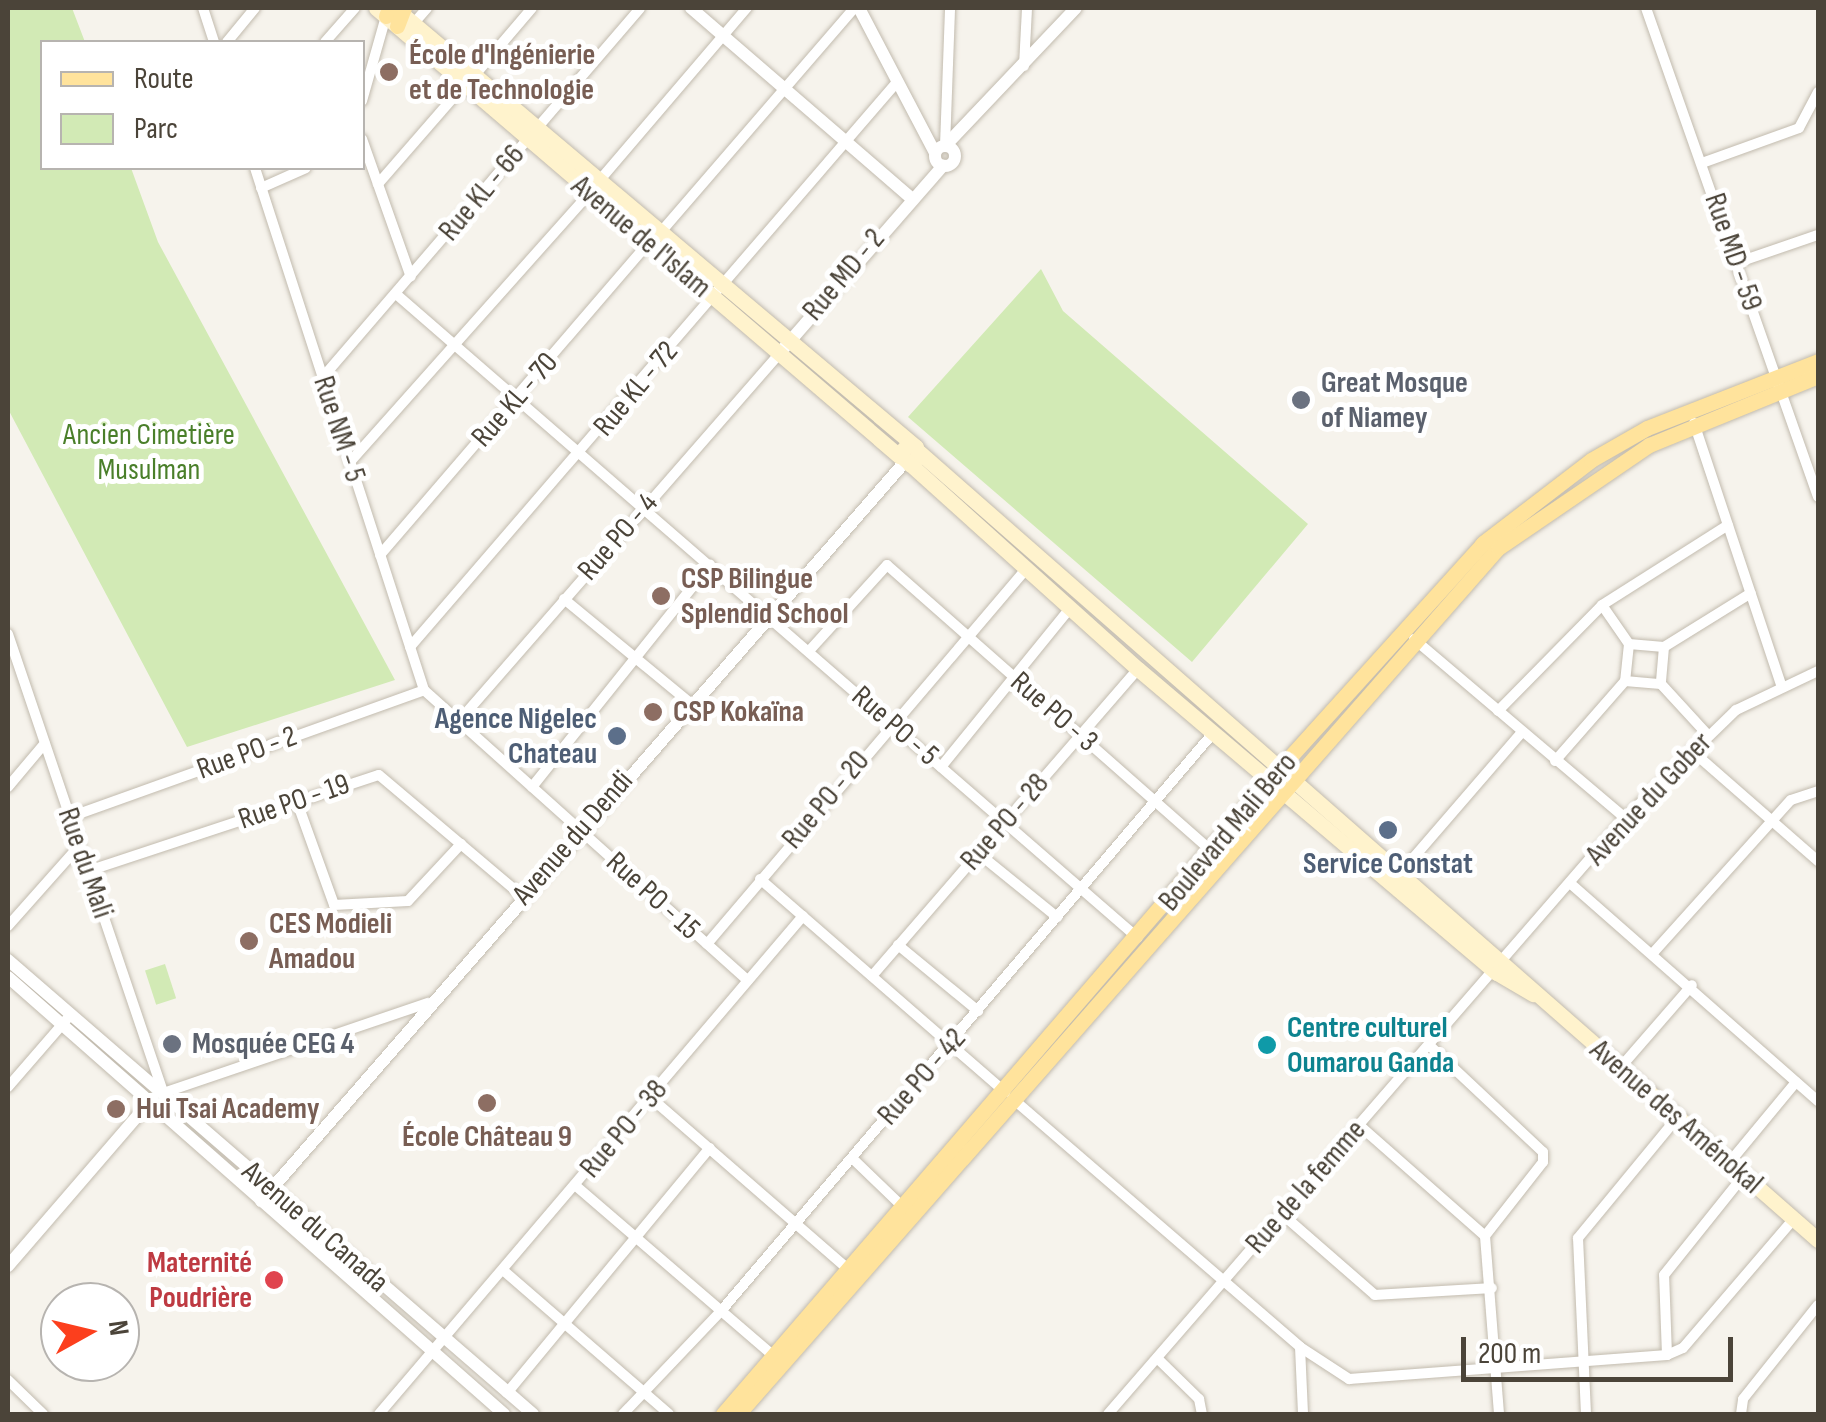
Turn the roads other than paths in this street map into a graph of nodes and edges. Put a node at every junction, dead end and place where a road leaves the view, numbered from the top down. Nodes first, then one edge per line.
1 (203, 8) edge
2 (255, 8) edge
3 (355, 8) edge
4 (427, 8) edge
5 (532, 8) edge
6 (640, 8) edge
7 (691, 8) edge
8 (747, 8) edge
9 (856, 8) edge
10 (950, 8) edge
11 (1027, 8) edge
12 (1076, 8) edge
13 (1646, 8) edge
14 (394, 16) edge
15 (723, 34) junction
16 (213, 40) edge
17 (229, 40) edge
18 (327, 40) edge
19 (1024, 68) junction
20 (469, 81) junction
21 (897, 82) junction
22 (787, 89) junction
23 (1818, 92) edge
24 (365, 93) edge
25 (983, 111) junction
26 (946, 117) junction
27 (968, 124) junction
28 (532, 135) junction
29 (846, 141) junction
30 (365, 148) edge
31 (943, 153) junction
32 (1702, 163) junction
33 (255, 170) edge
34 (302, 170) edge
35 (378, 184) junction
36 (594, 187) junction
37 (261, 188) junction
38 (910, 197) junction
39 (1818, 235) edge
40 (654, 238) junction
41 (1736, 262) junction
42 (411, 277) junction
43 (717, 292) junction
44 (396, 294) junction
45 (456, 346) junction
46 (783, 348) junction
47 (1818, 360) edge
48 (322, 376) junction
49 (1818, 376) edge
50 (1778, 383) junction
51 (518, 399) junction
52 (1693, 422) junction
53 (581, 454) junction
54 (908, 456) junction
55 (350, 462) junction
56 (1818, 498) edge
57 (643, 507) junction
58 (1728, 525) junction
59 (380, 555) junction
60 (710, 565) junction
61 (1028, 568) junction
62 (1750, 592) junction
63 (564, 599) junction
64 (1602, 605) junction
65 (1434, 606) junction
66 (1071, 607) junction
67 (766, 615) junction
68 (8, 634) edge
69 (968, 636) junction
70 (1414, 638) junction
71 (1628, 644) junction
72 (410, 647) junction
73 (1664, 647) junction
74 (808, 652) junction
75 (636, 658) junction
76 (12, 663) edge
77 (1138, 669) junction
78 (1818, 671) edge
79 (1014, 677) junction
80 (1626, 681) junction
81 (1661, 684) junction
82 (1782, 685) junction
83 (424, 690) junction
84 (690, 703) junction
85 (1498, 711) junction
86 (458, 721) junction
87 (890, 723) junction
88 (1214, 732) junction
89 (1522, 732) junction
90 (1706, 734) junction
91 (1080, 735) junction
92 (45, 744) junction
93 (1691, 750) junction
94 (1555, 761) junction
95 (941, 767) junction
96 (1282, 778) junction
97 (532, 786) junction
98 (8, 787) edge
99 (1818, 790) edge
100 (1155, 801) junction
101 (297, 802) junction
102 (70, 817) junction
103 (1625, 818) junction
104 (1772, 820) junction
105 (1005, 822) junction
106 (580, 830) junction
107 (461, 844) junction
108 (80, 846) junction
109 (978, 852) junction
110 (1217, 856) junction
111 (1818, 860) edge
112 (88, 871) junction
113 (760, 879) junction
114 (1405, 879) junction
115 (1571, 884) junction
116 (1082, 889) junction
117 (522, 896) junction
118 (803, 916) junction
119 (1057, 916) junction
120 (8, 926) edge
121 (1142, 942) junction
122 (708, 944) junction
123 (898, 945) junction
124 (1653, 953) junction
125 (8, 960) edge
126 (1502, 967) junction
127 (872, 976) junction
128 (8, 977) edge
129 (748, 981) junction
130 (1692, 986) junction
131 (428, 1003) junction
132 (978, 1012) junction
133 (67, 1020) junction
134 (950, 1044) junction
135 (1430, 1046) junction
136 (1618, 1069) junction
137 (1796, 1082) junction
138 (8, 1088) edge
139 (163, 1092) junction
140 (1009, 1095) junction
141 (650, 1097) junction
142 (1817, 1097) edge
143 (148, 1101) junction
144 (1677, 1118) junction
145 (1359, 1125) junction
146 (710, 1148) junction
147 (852, 1158) junction
148 (1729, 1162) junction
149 (1744, 1175) junction
150 (576, 1186) junction
151 (272, 1189) junction
152 (261, 1200) junction
153 (904, 1207) junction
154 (1282, 1214) junction
155 (1792, 1221) dead end
156 (795, 1222) junction
157 (1486, 1236) junction
158 (636, 1238) junction
159 (1818, 1240) edge
160 (8, 1266) edge
161 (848, 1269) junction
162 (504, 1271) junction
163 (1222, 1282) junction
164 (1492, 1288) junction
165 (1818, 1305) edge
166 (721, 1311) junction
167 (564, 1324) junction
168 (444, 1342) junction
169 (1300, 1347) junction
170 (434, 1354) junction
171 (1667, 1355) junction
172 (1157, 1358) junction
173 (778, 1360) junction
174 (1581, 1362) junction
175 (1497, 1370) junction
176 (8, 1380) edge
177 (508, 1392) junction
178 (644, 1392) junction
179 (43, 1414) edge
180 (380, 1414) edge
181 (504, 1414) edge
182 (533, 1414) edge
183 (624, 1414) edge
184 (669, 1414) edge
185 (723, 1414) edge
186 (738, 1414) edge
187 (1108, 1414) edge
188 (1202, 1414) edge
189 (1303, 1414) edge
190 (1499, 1414) edge
191 (1586, 1414) edge
192 (1741, 1414) edge

1 - 16 street
2 - 17 street
3 - 18 street
4 - 14 street
5 - 20 street
6 - 28 street, Rue KL - 66
7 - 15 street
8 - 15 street
9 - 21 street
9 - 22 street, Rue KL - 70
10 - 26 street
11 - 19 street
12 - 19 street, Rue MD - 2
13 - 32 street, Rue MD - 59
14 - 20 main road, Avenue de l'Islam
14 - 24 street
15 - 22 street
15 - 36 street
19 - 25 street, Rue MD - 2
20 - 28 main road, Avenue de l'Islam
20 - 35 street
21 - 29 street, Rue KL - 72
21 - 31 street
22 - 29 street
22 - 40 street, Rue KL - 70
23 - 32 street
25 - 27 street, Rue MD - 2
25 - 31 street, Rue MD - 2
26 - 27 street
26 - 31 street
27 - 31 street, Rue MD - 2
28 - 36 main road, Avenue de l'Islam
28 - 42 street, Rue KL - 66
29 - 38 street
29 - 43 street, Rue KL - 72
30 - 35 street
31 - 38 street, Rue MD - 2
32 - 41 street, Rue MD - 59
33 - 37 street, Rue NM - 5
34 - 37 street
35 - 42 street
36 - 40 main road, Avenue de l'Islam
36 - 45 street
37 - 48 street, Rue NM - 5
38 - 46 street, Rue MD - 2
39 - 41 street
40 - 43 main road, Avenue de l'Islam
40 - 51 street, Rue KL - 70
41 - 50 street, Rue MD - 59
42 - 44 street, Rue KL - 66
43 - 46 main road, Avenue de l'Islam
43 - 53 street, Rue KL - 72
44 - 45 street, Rue PO - 5
44 - 48 street, Rue KL - 66
45 - 51 street, Rue PO - 5
45 - 55 street
46 - 54 main road, Avenue de l'Islam
46 - 57 street, Rue PO - 4
47 - 50 main road, Boulevard Mali Bero
48 - 55 street, Rue NM - 5
49 - 50 main road, Boulevard Mali Bero
50 - 52 main road, Boulevard Mali Bero
50 - 56 street, Rue MD - 59
50 - 65 main road, Boulevard Mali Bero
51 - 53 street, Rue PO - 5
51 - 59 street, Rue KL - 70
52 - 58 street
52 - 65 main road, Boulevard Mali Bero
53 - 57 street, Rue PO - 5
53 - 72 street, Rue KL - 72
54 - 61 main road, Avenue de l'Islam
54 - 67 street, Avenue du Dendi
54 - 96 main road, Avenue de l'Islam
55 - 59 street, Rue NM - 5
57 - 60 street, Rue PO - 5
57 - 63 street, Rue PO - 4
58 - 62 street
58 - 64 street
59 - 72 street, Rue NM - 5
60 - 67 street, Rue PO - 5
60 - 75 street
61 - 66 main road, Avenue de l'Islam
61 - 69 street, Rue PO - 20
62 - 73 street
62 - 82 street
63 - 75 street
63 - 86 street, Rue PO - 4
64 - 71 street
64 - 85 street
65 - 70 main road, Boulevard Mali Bero
65 - 96 main road, Boulevard Mali Bero
66 - 77 main road, Avenue de l'Islam
66 - 79 street
67 - 74 street, Rue PO - 5
67 - 84 street, Avenue du Dendi
68 - 76 street, Rue du Mali
69 - 74 street, Rue PO - 3
69 - 79 street, Rue PO - 3
69 - 87 street, Rue PO - 20
70 - 85 street
70 - 96 main road, Boulevard Mali Bero
71 - 73 street
71 - 80 street
72 - 83 street, Rue NM - 5
73 - 81 street
74 - 87 street, Rue PO - 5
75 - 84 street
75 - 97 street
76 - 92 street, Rue du Mali
77 - 88 main road, Avenue de l'Islam
77 - 91 street, Rue PO - 28
78 - 82 street, Avenue du Gober
79 - 91 street, Rue PO - 3
79 - 95 street
80 - 81 street
80 - 94 street
81 - 90 street
82 - 90 street, Avenue du Gober
83 - 86 street, Rue PO - 15
83 - 102 street, Rue PO - 2
84 - 106 street, Avenue du Dendi
85 - 89 street
86 - 97 street, Rue PO - 15
87 - 95 street, Rue PO - 5
87 - 113 street, Rue PO - 20
88 - 96 main road, Avenue de l'Islam
88 - 100 street, Rue PO - 42
89 - 94 street
89 - 114 street
90 - 93 street, Avenue du Gober
91 - 100 street, Rue PO - 3
91 - 105 street, Rue PO - 28
92 - 98 street
92 - 102 street, Rue du Mali
93 - 103 street, Avenue du Gober
93 - 104 street
94 - 103 street
95 - 105 street, Rue PO - 5
96 - 110 main road, Boulevard Mali Bero
96 - 114 main road, Avenue des Aménokal
97 - 106 street, Rue PO - 15
99 - 104 street
100 - 110 street, Rue PO - 3
100 - 116 street, Rue PO - 42
101 - 107 street, Rue PO - 19
101 - 107 street
101 - 112 street, Rue PO - 19
102 - 108 street, Rue du Mali
103 - 115 street, Avenue du Gober
104 - 111 street
104 - 124 street
105 - 109 street, Rue PO - 28
105 - 116 street, Rue PO - 5
106 - 117 street, Avenue du Dendi
106 - 122 street, Rue PO - 15
107 - 117 street, Rue PO - 19
108 - 112 street, Rue du Mali
108 - 120 street
109 - 119 street
109 - 123 street, Rue PO - 28
110 - 121 main road, Boulevard Mali Bero
112 - 139 street, Rue du Mali
113 - 118 street
113 - 122 street, Rue PO - 20
114 - 126 main road, Avenue des Aménokal
115 - 124 street
115 - 126 street, Avenue du Gober
116 - 119 street, Rue PO - 42
116 - 121 street, Rue PO - 5
117 - 131 street, Avenue du Dendi
118 - 127 street
118 - 129 street, Rue PO - 38
119 - 132 street, Rue PO - 42
121 - 140 main road, Boulevard Mali Bero
122 - 129 street, Rue PO - 15
123 - 127 street, Rue PO - 28
123 - 132 street
124 - 130 street
125 - 133 street, Avenue du Canada
126 - 135 street, Rue de la femme
126 - 136 main road, Avenue des Aménokal
127 - 134 street
128 - 133 street, Avenue du Canada
129 - 141 street, Rue PO - 38
130 - 136 street
130 - 137 street
131 - 139 street
131 - 151 street, Avenue du Dendi
132 - 134 street, Rue PO - 42
133 - 138 street
133 - 139 street, Avenue du Canada
133 - 143 street, Avenue du Canada
134 - 140 street
134 - 147 street, Rue PO - 42
135 - 145 street, Rue de la femme
135 - 157 street
136 - 144 main road, Avenue des Aménokal
137 - 142 street
137 - 148 street
139 - 143 street
139 - 151 street, Avenue du Canada
140 - 153 main road, Boulevard Mali Bero
140 - 163 street
140 - 173 main road, Boulevard Mali Bero
141 - 146 street
141 - 150 street, Rue PO - 38
143 - 152 street, Avenue du Canada
143 - 160 street
144 - 148 main road, Avenue des Aménokal
144 - 174 street
145 - 154 street, Rue de la femme
145 - 157 street
146 - 156 street
146 - 158 street
147 - 153 street
147 - 156 street, Rue PO - 42
148 - 149 main road, Avenue des Aménokal
149 - 159 main road, Avenue des Aménokal
149 - 171 street
150 - 158 street
150 - 162 street, Rue PO - 38
151 - 152 street, Avenue du Dendi
151 - 168 street, Avenue du Canada
152 - 170 street, Avenue du Canada
153 - 161 main road, Boulevard Mali Bero
154 - 163 street, Rue de la femme
154 - 164 street
155 - 171 street
156 - 161 street
156 - 166 street, Rue PO - 42
157 - 164 street
158 - 166 street
158 - 167 street
161 - 173 main road, Boulevard Mali Bero
162 - 167 street
162 - 168 street, Rue PO - 38
163 - 169 street
163 - 172 street, Rue de la femme
164 - 175 street
165 - 192 street
166 - 173 street
166 - 178 street, Rue PO - 42
167 - 177 street
167 - 178 street
168 - 170 street, Rue PO - 38
168 - 177 street, Avenue du Canada
169 - 175 street
169 - 189 street
170 - 180 street, Rue PO - 38
170 - 181 street, Avenue du Canada
171 - 174 street
172 - 187 street, Rue de la femme
172 - 188 street
173 - 185 main road, Boulevard Mali Bero
173 - 186 main road, Boulevard Mali Bero
174 - 175 street
174 - 191 street
175 - 190 street
176 - 179 street
177 - 182 street, Avenue du Canada
178 - 183 street, Rue PO - 42
178 - 184 street

